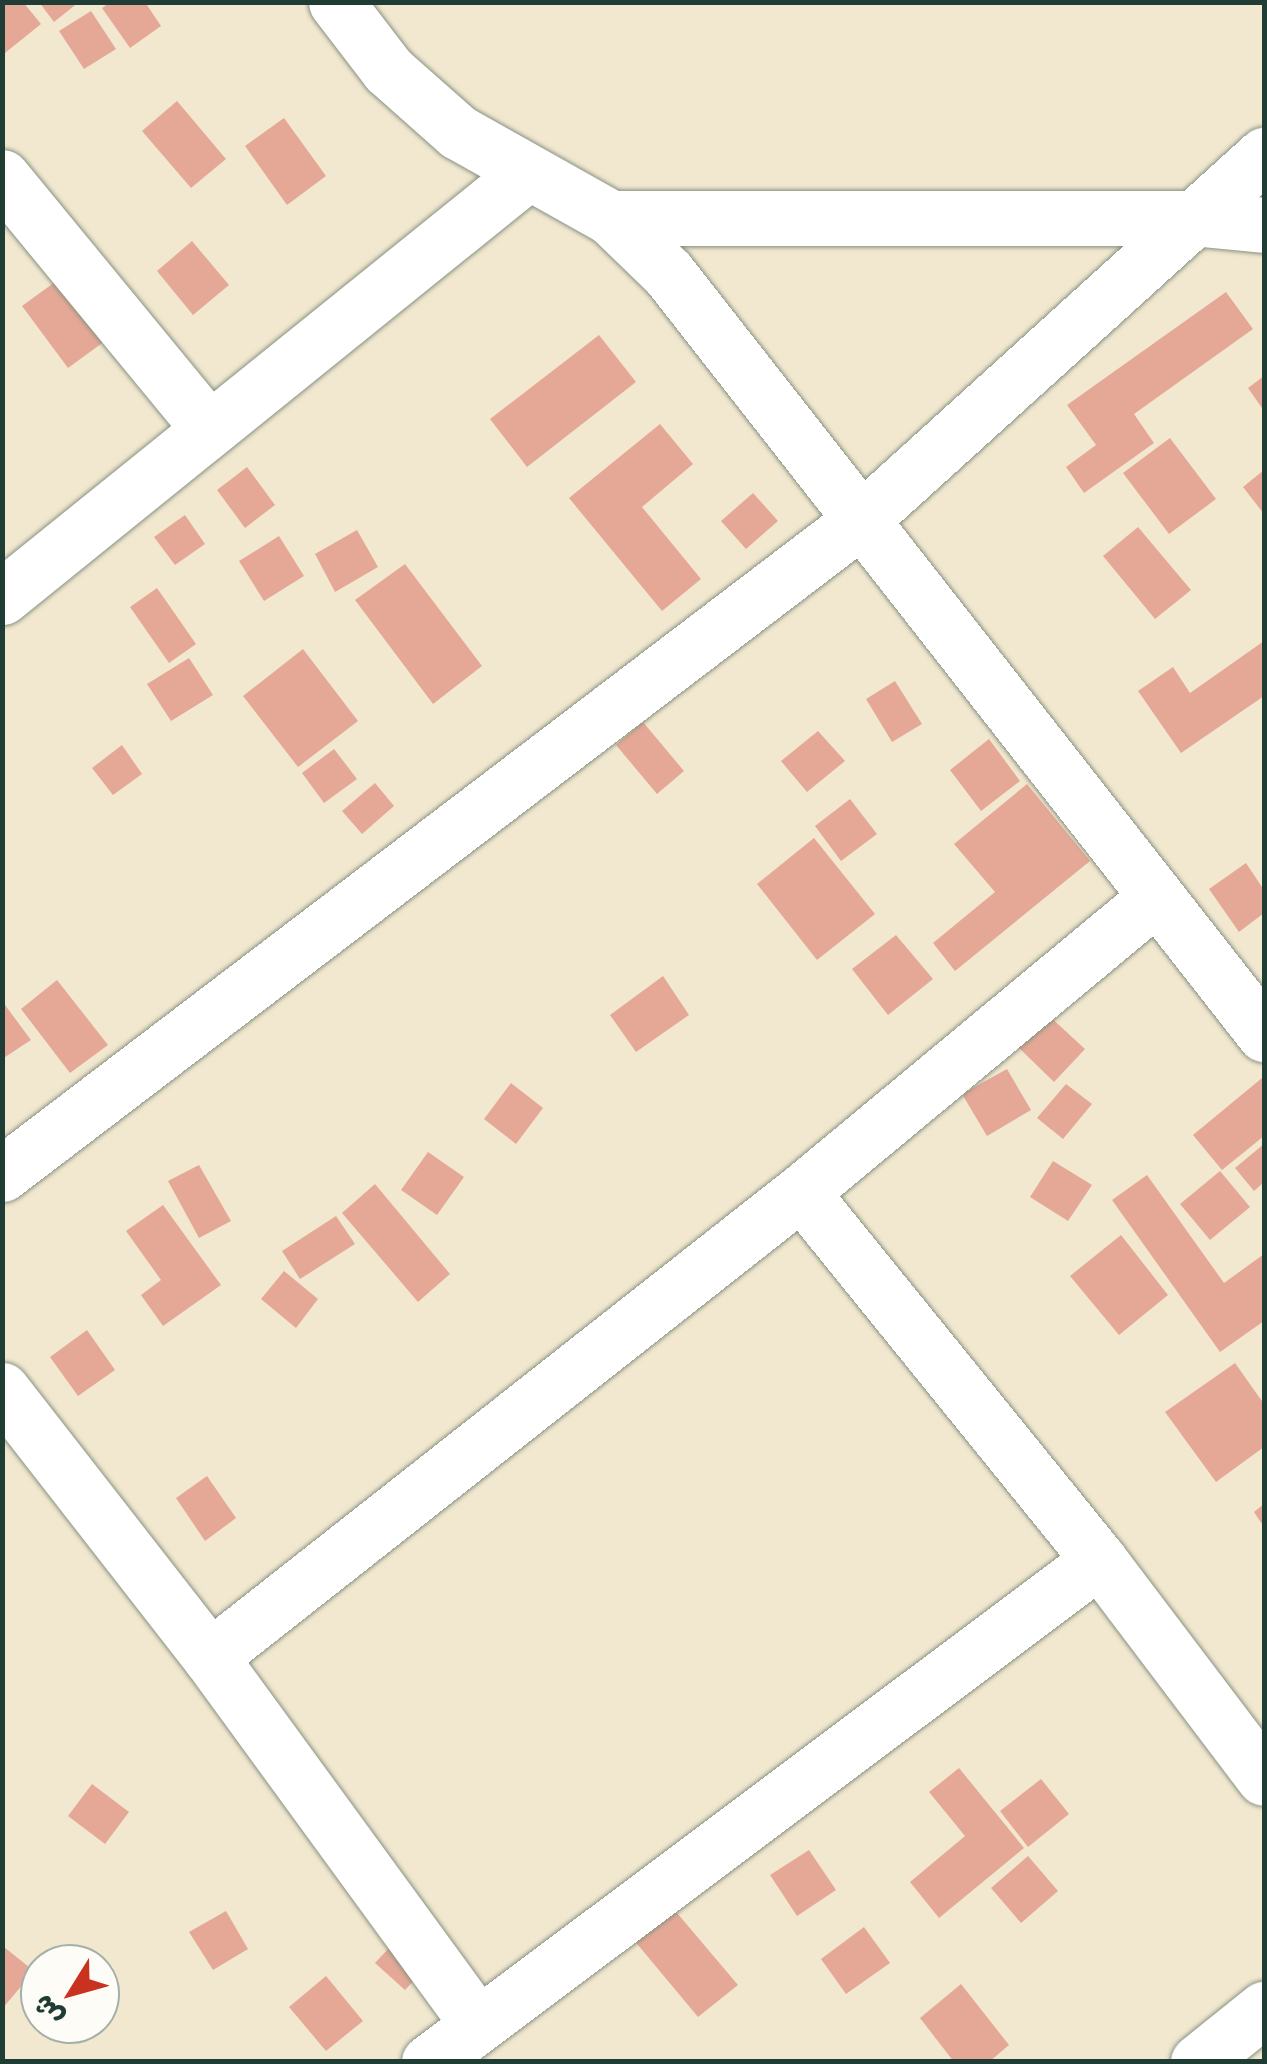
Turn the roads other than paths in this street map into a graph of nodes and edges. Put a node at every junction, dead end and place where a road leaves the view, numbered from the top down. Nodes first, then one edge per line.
1 (336, 2) edge
2 (1264, 155) edge
3 (526, 174) junction
4 (2, 177) edge
5 (611, 218) junction
6 (1191, 218) junction
7 (1264, 225) edge
8 (209, 430) junction
9 (862, 520) junction
10 (2, 597) edge
11 (1155, 898) junction
12 (1264, 1034) edge
13 (2, 1174) edge
14 (801, 1192) junction
15 (2, 1390) edge
16 (1099, 1560) junction
17 (210, 1658) junction
18 (1264, 1778) edge
19 (1264, 2009) edge
20 (478, 2024) junction
21 (430, 2062) edge
22 (1198, 2062) edge

1 - 3 street
2 - 6 street
3 - 5 street
3 - 8 street
4 - 8 street
5 - 6 street
5 - 9 street
6 - 7 street
6 - 9 street
8 - 10 street
9 - 11 street
9 - 13 street
11 - 12 street
11 - 14 street
14 - 16 street
14 - 17 street
15 - 17 street
16 - 18 street
16 - 20 street
17 - 20 street
19 - 22 street
20 - 21 street

